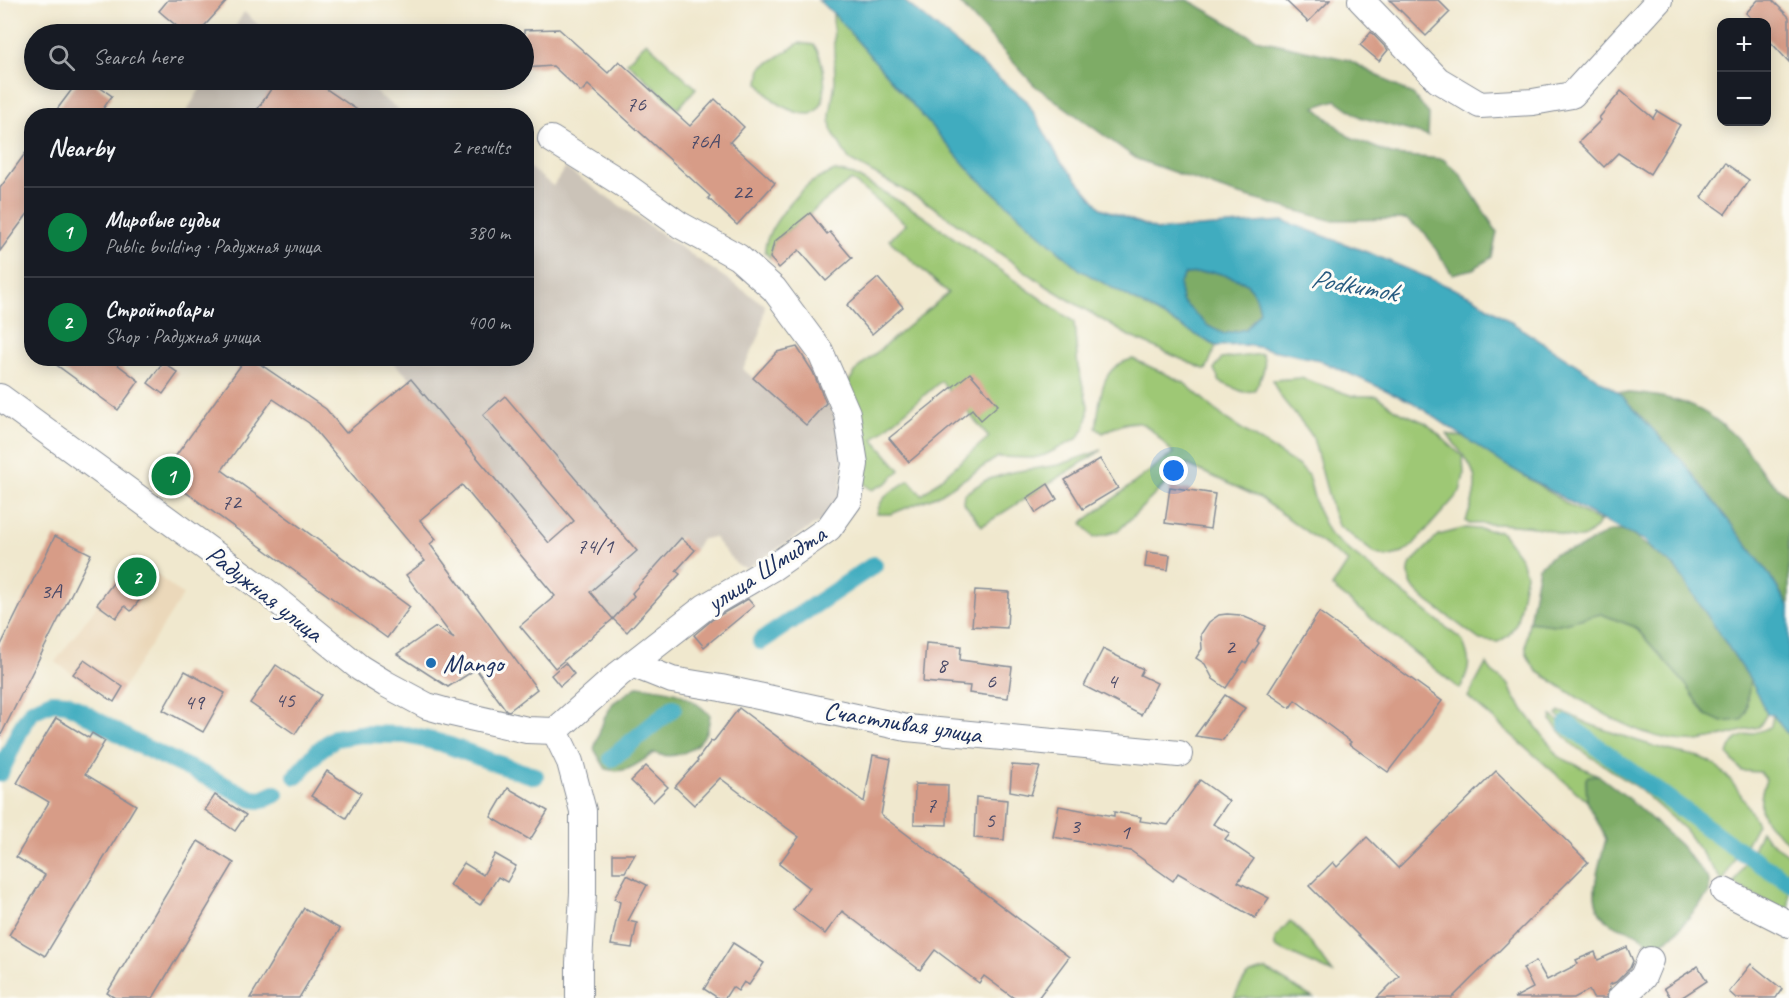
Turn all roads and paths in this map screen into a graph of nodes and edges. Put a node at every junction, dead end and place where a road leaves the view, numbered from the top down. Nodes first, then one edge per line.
1 (1360, 0) edge
2 (1659, 0) edge
3 (551, 139) dead end
4 (4, 408) edge
5 (632, 664) junction
6 (555, 731) junction
7 (1179, 754) dead end
8 (1724, 891) dead end
9 (1789, 924) edge
10 (1650, 960) dead end
11 (579, 998) edge
12 (1621, 998) edge

1 - 2 street
3 - 5 street, улица Шмидта
4 - 6 street, Радужная улица
5 - 6 street, улица Шмидта
5 - 7 street, Счастливая улица
6 - 11 street
8 - 9 street
10 - 12 street

